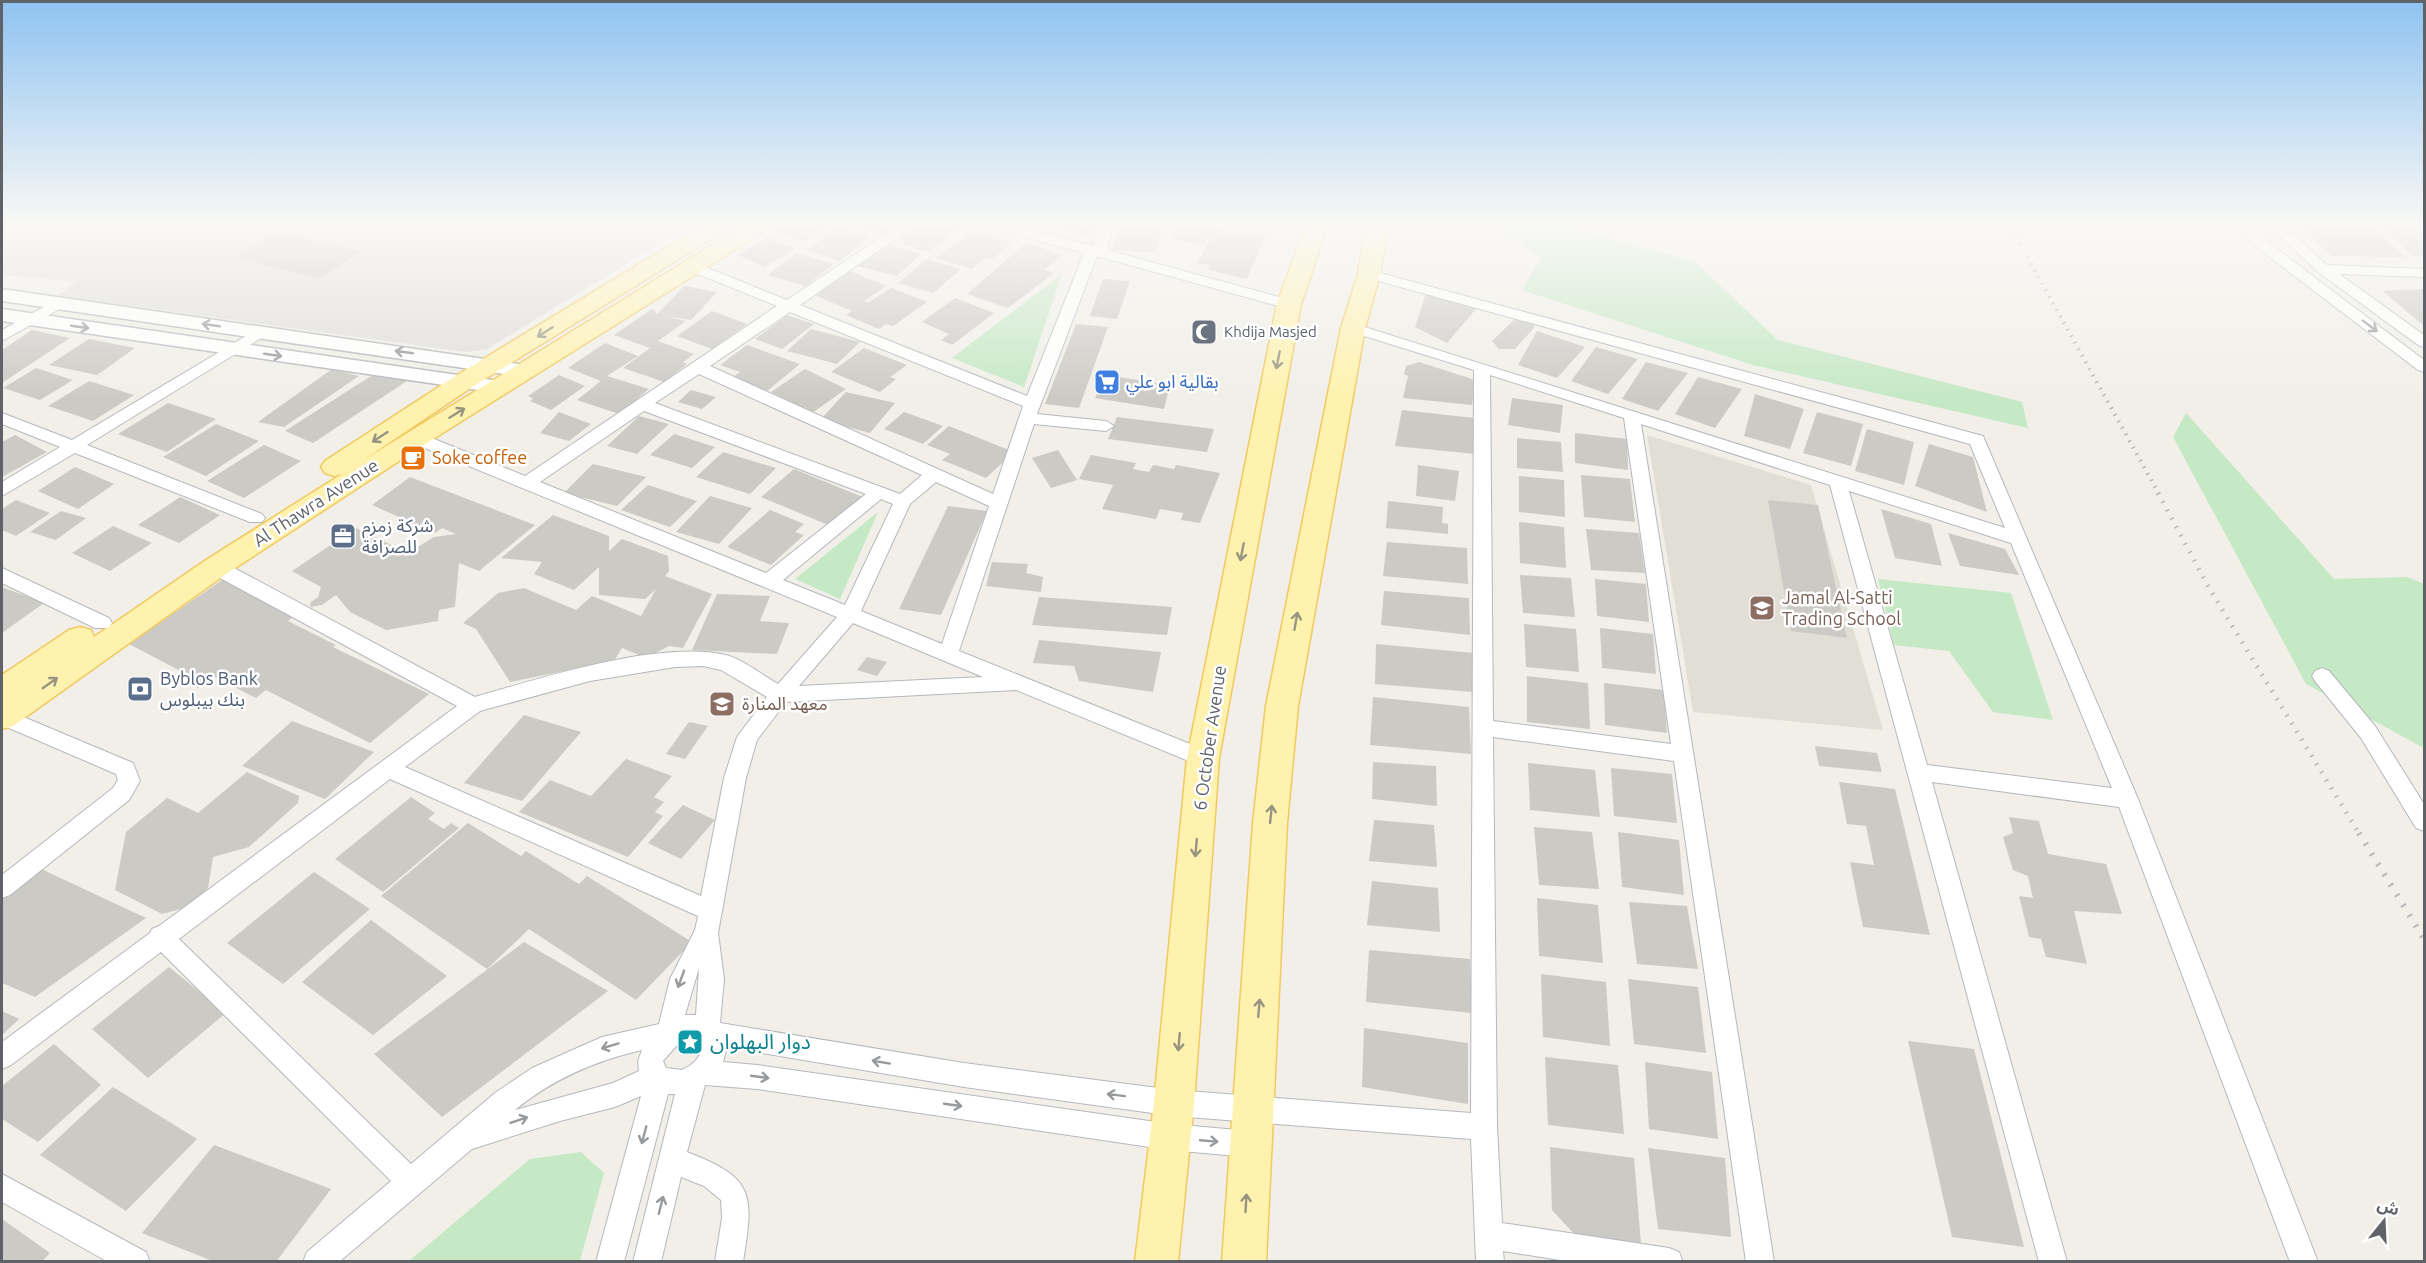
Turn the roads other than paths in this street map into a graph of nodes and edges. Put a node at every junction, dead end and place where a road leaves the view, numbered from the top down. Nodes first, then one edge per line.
1 (633, 283) edge
2 (667, 283) edge
3 (732, 283) edge
4 (822, 283) edge
5 (1082, 283) edge
6 (1212, 283) edge
7 (1296, 283) edge
8 (1366, 283) edge
9 (1402, 283) edge
10 (2313, 283) edge
11 (2342, 283) edge
12 (2, 295) edge
13 (60, 303) junction
14 (1289, 304) junction
15 (788, 306) junction
16 (2, 315) edge
17 (30, 320) junction
18 (1353, 328) junction
19 (261, 332) junction
20 (2, 336) edge
21 (2424, 342) edge
22 (235, 349) junction
23 (698, 367) junction
24 (1482, 367) junction
25 (2424, 367) edge
26 (496, 376) junction
27 (463, 382) junction
28 (641, 405) junction
29 (1030, 411) junction
30 (1632, 417) junction
31 (2, 418) edge
32 (1106, 426) dead end
33 (416, 438) junction
34 (73, 446) junction
35 (934, 474) junction
36 (1838, 482) junction
37 (526, 483) junction
38 (2, 490) edge
39 (879, 493) junction
40 (903, 501) junction
41 (1000, 504) junction
42 (256, 518) junction
43 (2018, 539) junction
44 (216, 567) junction
45 (2, 574) edge
46 (769, 581) junction
47 (850, 614) junction
48 (102, 623) junction
49 (948, 654) junction
50 (33, 669) junction
51 (2322, 675) dead end
52 (2, 676) edge
53 (1019, 683) junction
54 (2, 690) edge
55 (780, 695) junction
56 (472, 705) junction
57 (2, 716) edge
58 (1483, 728) junction
59 (1683, 754) junction
60 (1203, 758) junction
61 (388, 769) junction
62 (1918, 772) junction
63 (2127, 799) junction
64 (2424, 822) edge
65 (2, 888) edge
66 (708, 922) junction
67 (160, 936) junction
68 (709, 1032) junction
69 (669, 1033) junction
70 (2, 1057) edge
71 (697, 1076) junction
72 (658, 1077) junction
73 (1174, 1103) junction
74 (1251, 1109) junction
75 (1484, 1126) junction
76 (1170, 1137) junction
77 (463, 1139) junction
78 (1249, 1144) junction
79 (672, 1160) junction
80 (410, 1181) junction
81 (2, 1187) edge
82 (1489, 1248) edge
83 (136, 1262) edge
84 (316, 1262) edge
85 (610, 1262) edge
86 (647, 1262) edge
87 (729, 1262) edge
88 (1156, 1262) edge
89 (1244, 1262) edge
90 (1669, 1262) edge
91 (1760, 1262) edge
92 (2053, 1262) edge
93 (2304, 1262) edge

1 -> 26 main road, Al Thawra Avenue
2 - 26 main road, Al Thawra Avenue
3 - 15 street
4 - 15 street
5 - 29 street
6 - 14 street
7 - 14 main road, 6 October Avenue
8 - 18 main road
9 - 43 street
10 -> 25 street
11 - 21 street
12 - 13 street
13 - 17 street
19 -> 13 street
14 -> 60 main road, 6 October Avenue
15 - 23 street
15 - 29 street
16 - 17 street
17 - 20 street
17 -> 22 street
18 - 24 street
74 -> 18 main road
19 - 22 street
26 -> 19 street
22 -> 27 street
22 - 34 street
23 - 28 street
23 - 35 street
24 - 30 street
24 - 58 street
26 - 27 main road, Al Thawra Avenue
33 -> 26 main road, Al Thawra Avenue
27 -> 42 main road, Al Thawra Avenue
28 - 37 street
28 - 39 street
29 - 32 street
29 - 41 street
30 - 36 street
30 - 59 street
31 - 34 street
33 - 37 street
33 - 44 main road, Al Thawra Avenue
34 - 38 street
34 - 42 street
35 - 40 street
35 - 41 street
36 - 43 street
36 - 62 street
37 - 46 street
39 - 40 street
39 - 46 street
40 - 47 street
41 - 49 street
42 - 48 main road, Al Thawra Avenue
43 - 63 street
44 - 56 street
57 -> 44 main road, Al Thawra Avenue
45 - 48 street
46 - 47 street
47 - 49 street
47 - 55 street
48 - 50 main road, Al Thawra Avenue
49 - 53 street
50 - 52 street
50 - 54 main road, Al Thawra Avenue
51 - 64 street
53 - 55 street
53 - 60 street
55 - 56 street
55 - 66 street
56 - 61 street
57 - 65 street
58 - 59 street
58 - 75 street
59 - 91 street
60 -> 73 main road, 6 October Avenue
61 - 66 street
61 - 67 street
62 - 63 street
62 - 92 street
63 - 93 street
66 - 68 street
66 -> 69 street
67 - 70 street
67 - 80 street
68 - 69 street
68 - 71 street
73 -> 68 street
69 - 72 street
69 -> 77 street
71 - 72 street
71 -> 76 street
71 - 79 street
77 -> 72 street
72 -> 85 street
73 - 74 street
73 - 76 main road, 6 October Avenue
74 - 75 street
74 - 78 main road
75 - 82 street
76 -> 78 street
76 - 88 main road, 6 October Avenue
77 - 80 street
89 -> 78 main road
86 -> 79 street
79 - 87 street
80 - 84 street
81 - 83 street
82 - 90 street

